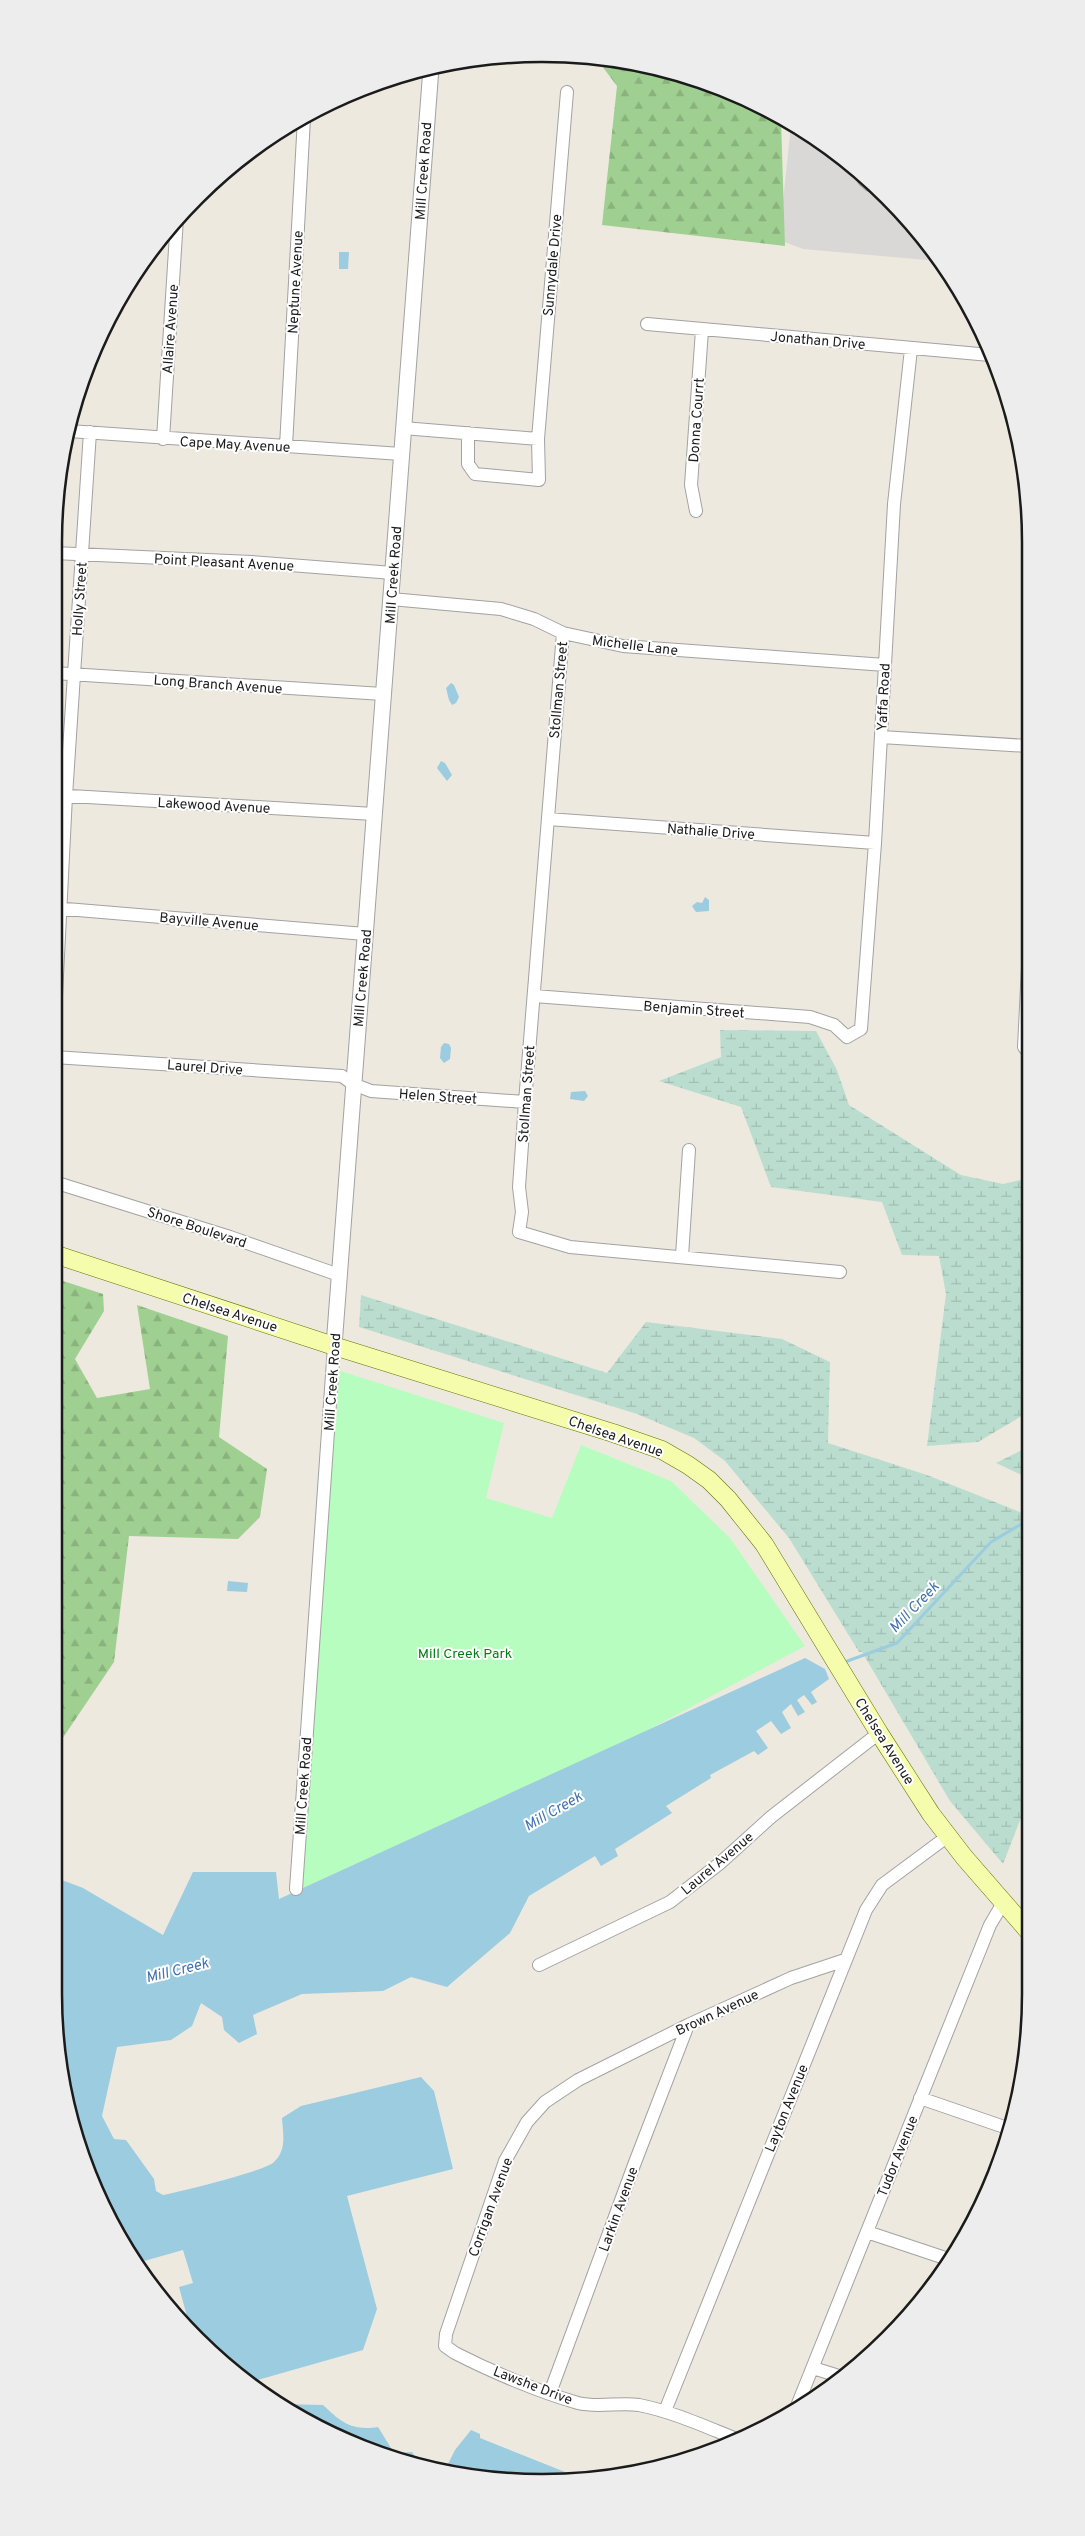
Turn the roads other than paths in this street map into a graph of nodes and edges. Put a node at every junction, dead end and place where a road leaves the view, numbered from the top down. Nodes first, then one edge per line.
1 (430, 76) edge
2 (567, 92) dead end
3 (304, 127) edge
4 (176, 233) edge
5 (647, 324) dead end
6 (702, 330) junction
7 (911, 349) junction
8 (984, 355) edge
9 (403, 428) junction
10 (76, 431) edge
11 (90, 432) junction
12 (468, 433) junction
13 (163, 439) junction
14 (538, 439) junction
15 (286, 446) junction
16 (401, 454) junction
17 (696, 511) dead end
18 (62, 554) edge
19 (83, 555) junction
20 (393, 573) junction
21 (391, 599) junction
22 (563, 633) junction
23 (885, 666) junction
24 (62, 674) edge
25 (74, 675) junction
26 (383, 694) junction
27 (881, 737) junction
28 (1022, 746) edge
29 (62, 778) edge
30 (62, 795) edge
31 (374, 814) junction
32 (548, 819) junction
33 (875, 843) junction
34 (62, 909) edge
35 (365, 934) junction
36 (534, 996) junction
37 (847, 1037) joint
38 (62, 1058) edge
39 (353, 1084) junction
40 (525, 1102) junction
41 (690, 1150) dead end
42 (62, 1184) edge
43 (682, 1256) junction
44 (62, 1257) edge
45 (840, 1272) dead end
46 (339, 1275) junction
47 (334, 1346) junction
48 (879, 1734) junction
49 (948, 1836) junction
50 (296, 1889) dead end
51 (1003, 1903) junction
52 (1022, 1924) edge
53 (844, 1960) junction
54 (539, 1964) dead end
55 (688, 2025) junction
56 (593, 2073) joint
57 (920, 2098) junction
58 (1003, 2127) edge
59 (867, 2232) junction
60 (944, 2258) edge
61 (445, 2346) joint
62 (813, 2368) junction
63 (834, 2375) edge
64 (550, 2393) junction
65 (800, 2398) edge
66 (665, 2411) junction
67 (728, 2436) edge

1 - 9 street, Mill Creek Road
2 - 14 street, Sunnydale Drive
3 - 15 street, Neptune Avenue
4 - 13 street, Allaire Avenue
5 - 6 street, Jonathan Drive
6 - 7 street, Jonathan Drive
6 - 17 street, Donna Courrt
7 - 8 street, Jonathan Drive
7 - 23 street, Yaffa Road
9 - 12 street
9 - 16 street, Mill Creek Road
10 - 11 street, Cape May Avenue
11 - 13 street, Cape May Avenue
11 - 19 street, Holly Street
12 - 14 street
12 - 14 street, Sunnydale Drive
13 - 15 street, Cape May Avenue
15 - 16 street, Cape May Avenue
16 - 20 street, Mill Creek Road
18 - 19 street, Point Pleasant Avenue
19 - 20 street, Point Pleasant Avenue
19 - 25 street, Holly Street
20 - 21 street, Mill Creek Road
21 - 22 street, Michelle Lane
21 - 26 street, Mill Creek Road
22 - 23 street, Michelle Lane
22 - 32 street, Stollman Street
23 - 27 street, Yaffa Road
24 - 25 street, Long Branch Avenue
25 - 26 street, Long Branch Avenue
25 - 29 street, Holly Street
26 - 31 street, Mill Creek Road
27 - 28 street
27 - 33 street, Yaffa Road
30 - 31 street, Lakewood Avenue
31 - 35 street, Mill Creek Road
32 - 33 street, Nathalie Drive
32 - 36 street, Stollman Street
33 - 37 street, Yaffa Road
34 - 35 street, Bayville Avenue
35 - 39 street, Mill Creek Road
36 - 37 street, Benjamin Street
36 - 40 street, Stollman Street
38 - 39 street, Laurel Drive
39 - 40 street, Helen Street
39 - 46 street, Mill Creek Road
40 - 43 street, Stollman Street
41 - 43 street
42 - 46 street, Shore Boulevard
43 - 45 street, Stollman Street
44 - 47 main road, Chelsea Avenue
46 - 47 street, Mill Creek Road
47 - 48 main road, Chelsea Avenue
47 - 50 street, Mill Creek Road
48 - 49 main road, Chelsea Avenue
48 - 54 street, Laurel Avenue
49 - 51 main road, Chelsea Avenue
49 - 53 street, Layton Avenue
51 - 52 main road, Chelsea Avenue
51 - 57 street, Tudor Avenue
53 - 55 street, Brown Avenue
53 - 66 street, Layton Avenue
55 - 56 street, Brown Avenue
55 - 64 street, Larkin Avenue
56 - 61 street, Corrigan Avenue
57 - 58 street
57 - 59 street, Tudor Avenue
59 - 60 street
59 - 62 street, Tudor Avenue
61 - 64 street, Lawshe Drive
62 - 63 street
62 - 65 street, Tudor Avenue
64 - 66 street, Lawshe Drive
66 - 67 street, Lawshe Drive

